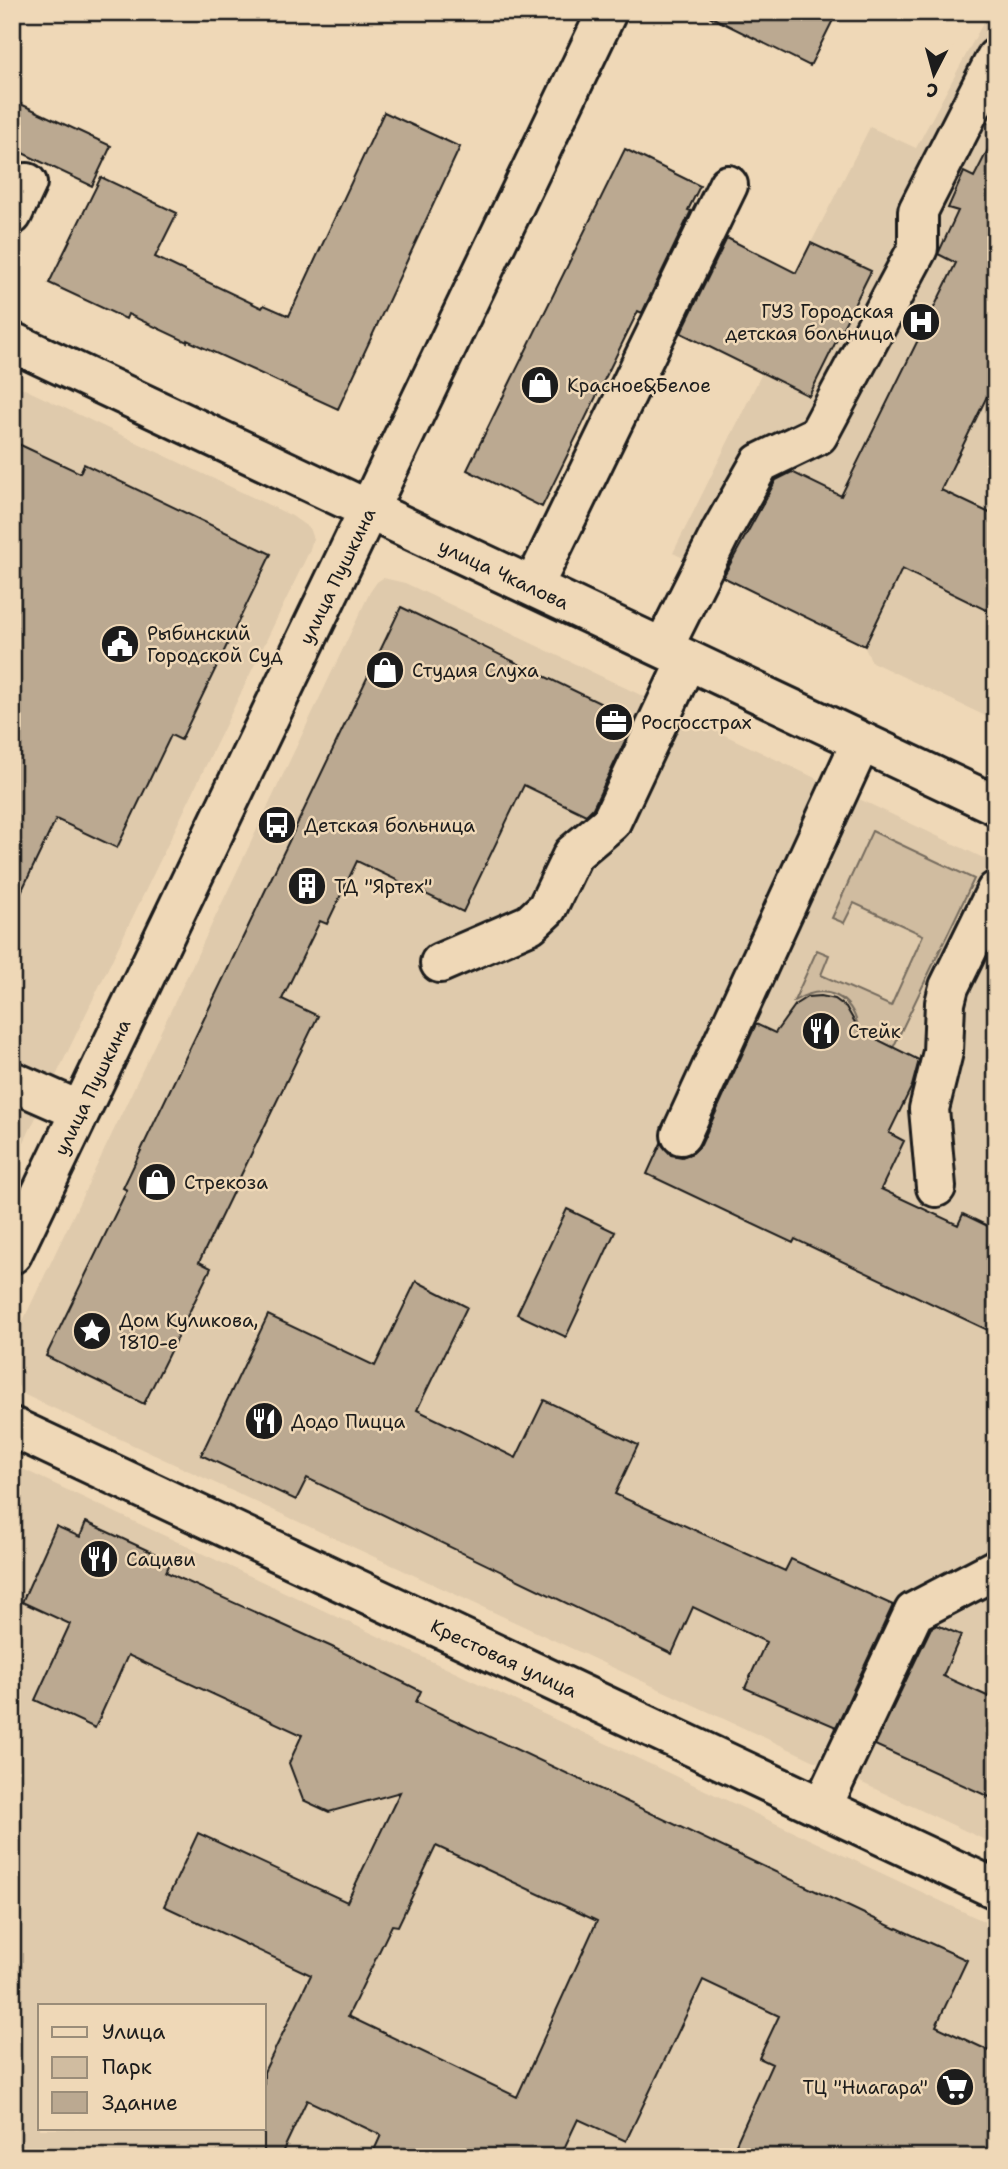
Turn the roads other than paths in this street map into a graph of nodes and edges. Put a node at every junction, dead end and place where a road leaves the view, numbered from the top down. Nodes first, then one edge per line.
1 (607, 12) edge
2 (996, 58) edge
3 (728, 184) dead end
4 (12, 342) edge
5 (369, 510) junction
6 (533, 587) junction
7 (675, 654) junction
8 (861, 742) junction
9 (996, 805) edge
10 (996, 891) edge
11 (440, 963) dead end
12 (12, 1081) edge
13 (80, 1111) junction
14 (681, 1135) dead end
15 (936, 1187) dead end
16 (12, 1254) edge
17 (12, 1427) edge
18 (995, 1570) edge
19 (822, 1807) junction
20 (996, 1889) edge

1 - 5 street, улица Пушкина
2 - 7 street
3 - 6 street
4 - 5 street, улица Чкалова
5 - 6 street, улица Чкалова
5 - 13 street, улица Пушкина
6 - 7 street, улица Чкалова
7 - 8 street, улица Чкалова
7 - 11 street
8 - 9 street, улица Чкалова
8 - 14 street
10 - 15 street
12 - 13 street
13 - 16 street, улица Пушкина
17 - 19 street, Крестовая улица
18 - 19 street
19 - 20 street, Крестовая улица

